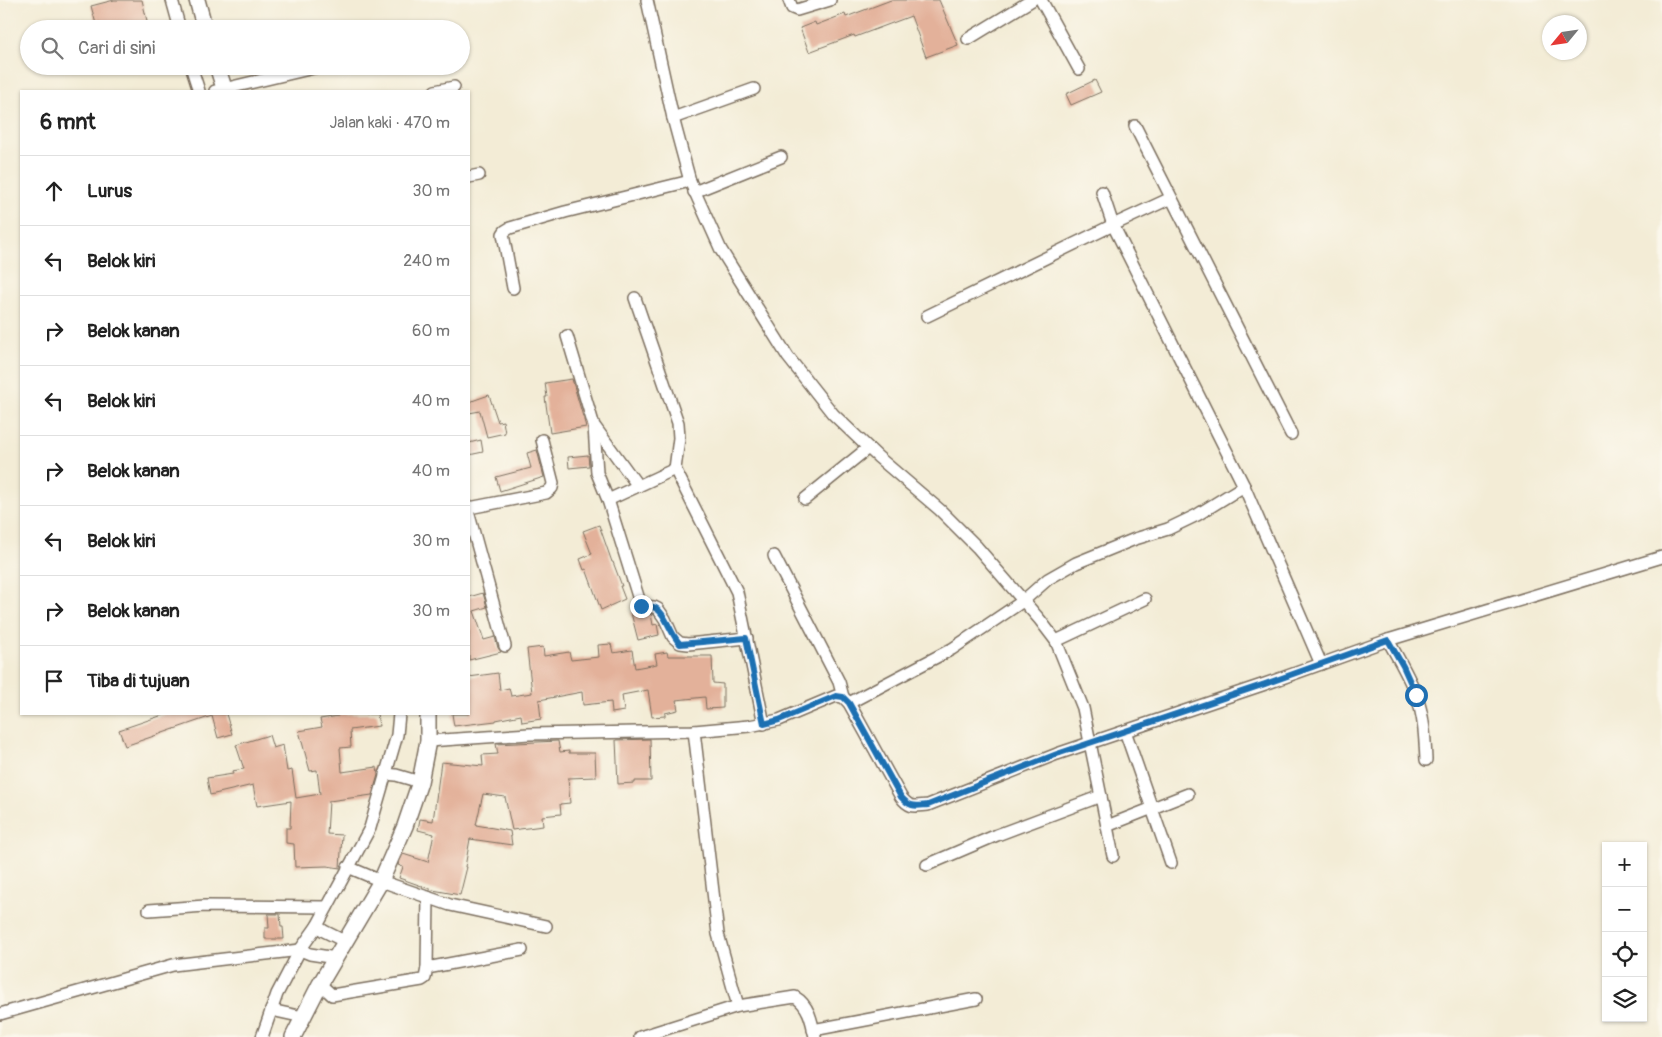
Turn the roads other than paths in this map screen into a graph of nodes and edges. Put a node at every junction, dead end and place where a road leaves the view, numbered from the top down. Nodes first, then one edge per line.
1 (172, 0) edge
2 (197, 0) edge
3 (647, 0) edge
4 (789, 0) edge
5 (830, 0) edge
6 (1032, 0) edge
7 (1041, 0) edge
8 (178, 20) edge
9 (203, 20) edge
10 (968, 39) dead end
11 (1079, 70) dead end
12 (194, 75) edge
13 (218, 75) edge
14 (285, 75) edge
15 (454, 87) dead end
16 (754, 89) dead end
17 (199, 90) edge
18 (220, 90) edge
19 (224, 90) edge
20 (440, 90) edge
21 (673, 118) junction
22 (1135, 126) dead end
23 (781, 157) dead end
24 (690, 181) junction
25 (694, 192) junction
26 (1102, 192) dead end
27 (1171, 198) junction
28 (1113, 225) junction
29 (513, 288) dead end
30 (635, 298) dead end
31 (927, 316) dead end
32 (567, 336) dead end
33 (594, 426) junction
34 (1291, 434) dead end
35 (542, 440) dead end
36 (868, 448) junction
37 (675, 470) junction
38 (638, 486) junction
39 (1244, 486) junction
40 (805, 499) dead end
41 (608, 500) junction
42 (470, 508) edge
43 (470, 519) edge
44 (774, 556) dead end
45 (1662, 557) edge
46 (1146, 599) dead end
47 (1023, 601) junction
48 (746, 638) junction
49 (1388, 640) junction
50 (1056, 641) junction
51 (505, 646) dead end
52 (1321, 664) junction
53 (846, 700) junction
54 (399, 715) edge
55 (428, 715) edge
56 (764, 724) junction
57 (694, 730) junction
58 (1125, 731) junction
59 (428, 741) junction
60 (1090, 743) junction
61 (1426, 760) dead end
62 (390, 775) junction
63 (416, 781) junction
64 (1188, 794) dead end
65 (1101, 796) junction
66 (1153, 808) junction
67 (1107, 826) junction
68 (1113, 856) dead end
69 (1171, 863) dead end
70 (927, 865) dead end
71 (352, 869) junction
72 (377, 879) junction
73 (428, 897) junction
74 (327, 907) junction
75 (148, 910) dead end
76 (546, 926) dead end
77 (320, 929) junction
78 (341, 940) junction
79 (522, 950) dead end
80 (305, 952) junction
81 (330, 957) junction
82 (427, 968) junction
83 (320, 984) junction
84 (976, 999) dead end
85 (738, 1006) junction
86 (274, 1010) junction
87 (0, 1014) edge
88 (296, 1015) junction
89 (814, 1033) edge
90 (645, 1036) edge
91 (262, 1037) edge
92 (292, 1037) edge

1 - 8 street
2 - 9 street
3 - 21 street
4 - 5 street
6 - 10 street
7 - 11 street
12 - 17 street
13 - 18 street
14 - 19 street
15 - 20 street
16 - 21 street
21 - 24 street
22 - 27 street
23 - 25 street
24 - 25 street
24 - 29 street
25 - 36 street
26 - 28 street
27 - 28 street
27 - 34 street
28 - 31 street
28 - 39 street
30 - 37 street
32 - 33 street
33 - 38 street
33 - 41 street
35 - 42 street
36 - 40 street
36 - 47 street
37 - 38 street
37 - 48 street
38 - 41 street
39 - 47 street
39 - 52 street
41 - 48 street
43 - 51 street
44 - 53 street
45 - 49 street
46 - 50 street
47 - 50 street
47 - 53 street
48 - 56 street
49 - 52 street
49 - 61 street
50 - 60 street
52 - 58 street
53 - 56 street
53 - 60 street
54 - 62 street
55 - 59 street
56 - 57 street
57 - 59 street
57 - 85 street
58 - 60 street
58 - 66 street
59 - 63 street
60 - 65 street
62 - 63 street
62 - 71 street
63 - 72 street
64 - 66 street
65 - 67 street
65 - 70 street
66 - 67 street
66 - 69 street
67 - 68 street
71 - 72 street
71 - 74 street
72 - 73 street
72 - 78 street
73 - 76 street
73 - 82 street
74 - 75 street
74 - 77 street
77 - 78 street
77 - 80 street
78 - 81 street
79 - 82 street
80 - 81 street
80 - 86 street
80 - 87 street
81 - 83 street
82 - 83 street
83 - 88 street
84 - 89 street
85 - 89 street
85 - 90 street
86 - 88 street
86 - 91 street
88 - 92 street

